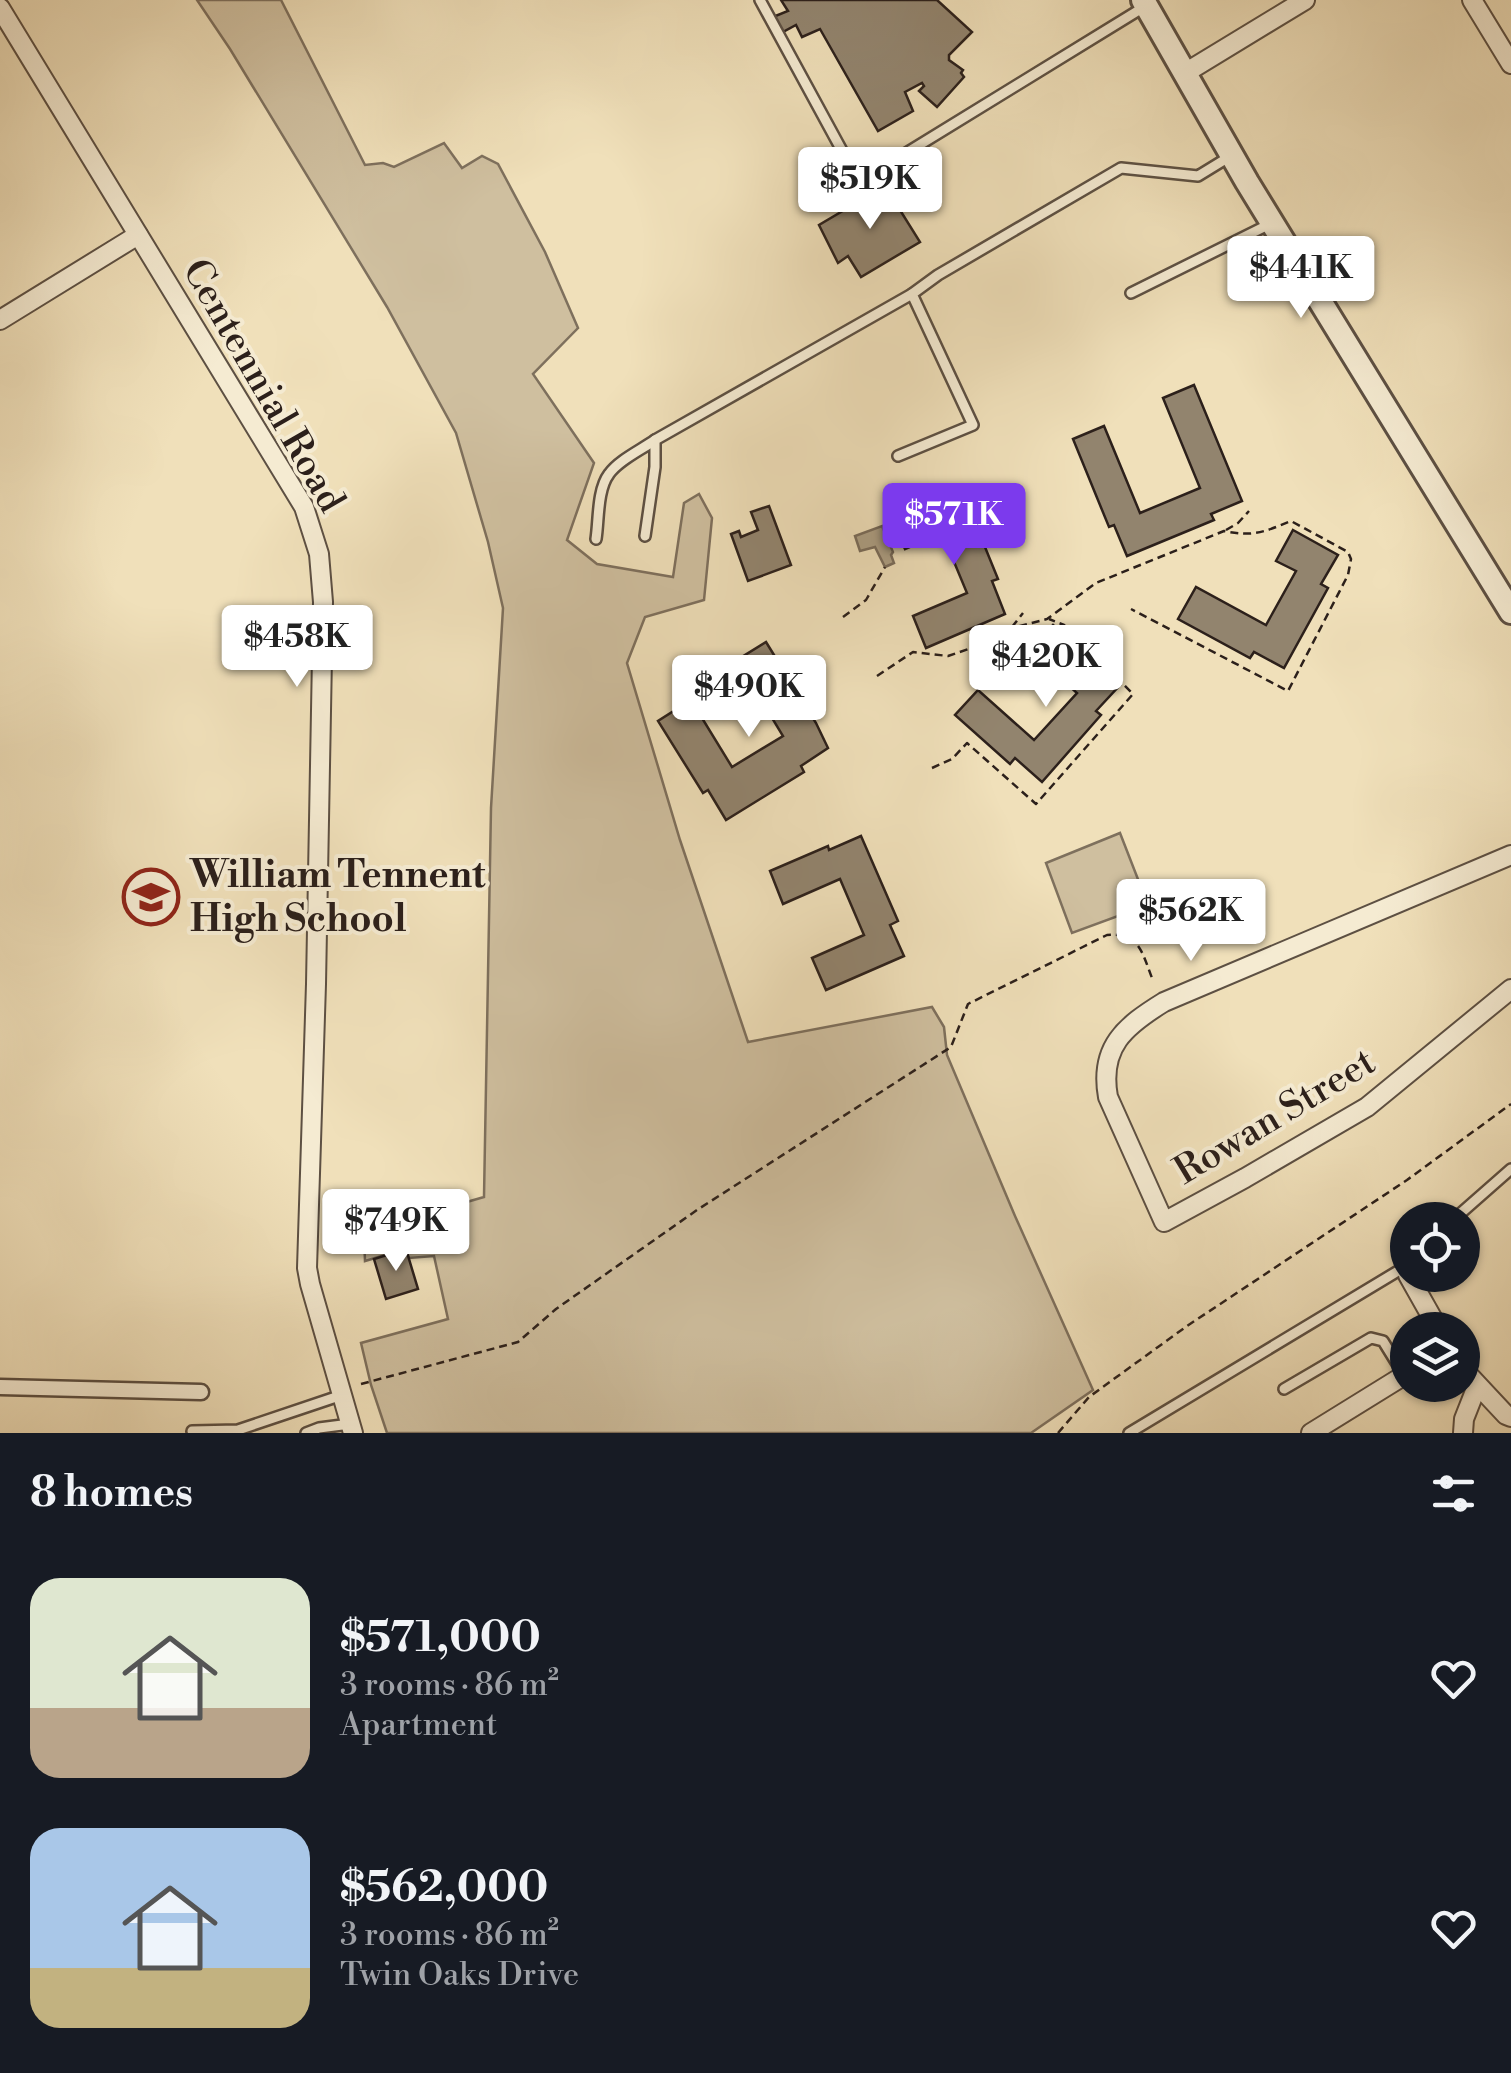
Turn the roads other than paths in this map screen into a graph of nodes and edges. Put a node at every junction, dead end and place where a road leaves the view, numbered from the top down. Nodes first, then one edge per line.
1 (760, 0) edge
2 (1305, 0) edge
3 (1472, 0) edge
4 (1144, 3) edge
5 (0, 8) edge
6 (1511, 64) edge
7 (1185, 72) junction
8 (1232, 156) junction
9 (1272, 222) junction
10 (138, 235) junction
11 (912, 294) junction
12 (1132, 294) dead end
13 (0, 320) edge
14 (655, 440) junction
15 (898, 456) dead end
16 (645, 536) dead end
17 (596, 538) dead end
18 (1511, 612) edge
19 (1510, 860) edge
20 (1511, 989) edge
21 (1511, 1170) edge
22 (1474, 1202) edge
23 (1390, 1281) edge
24 (1390, 1351) edge
25 (1390, 1384) edge
26 (0, 1387) edge
27 (1480, 1389) edge
28 (1284, 1390) dead end
29 (201, 1392) dead end
30 (342, 1395) junction
31 (1471, 1402) edge
32 (1511, 1417) edge
33 (351, 1429) edge
34 (192, 1431) edge
35 (238, 1432) edge
36 (306, 1433) edge
37 (1129, 1433) edge
38 (1311, 1433) edge
39 (1462, 1433) edge

1 - 4 lane
2 - 7 street
3 - 6 street
4 - 7 street
5 - 10 street, Centennial Road
7 - 8 street
8 - 9 street
8 - 11 lane
9 - 12 lane
9 - 18 street
10 - 13 street
10 - 30 street, Centennial Road
11 - 14 lane
11 - 15 lane
14 - 16 lane
14 - 17 lane
19 - 20 street, Rowan Street
21 - 22 lane
23 - 37 lane
24 - 28 lane
25 - 38 street
26 - 29 street
27 - 32 street
30 - 33 street, Centennial Road
30 - 35 lane
31 - 39 street
33 - 36 lane
34 - 35 lane

